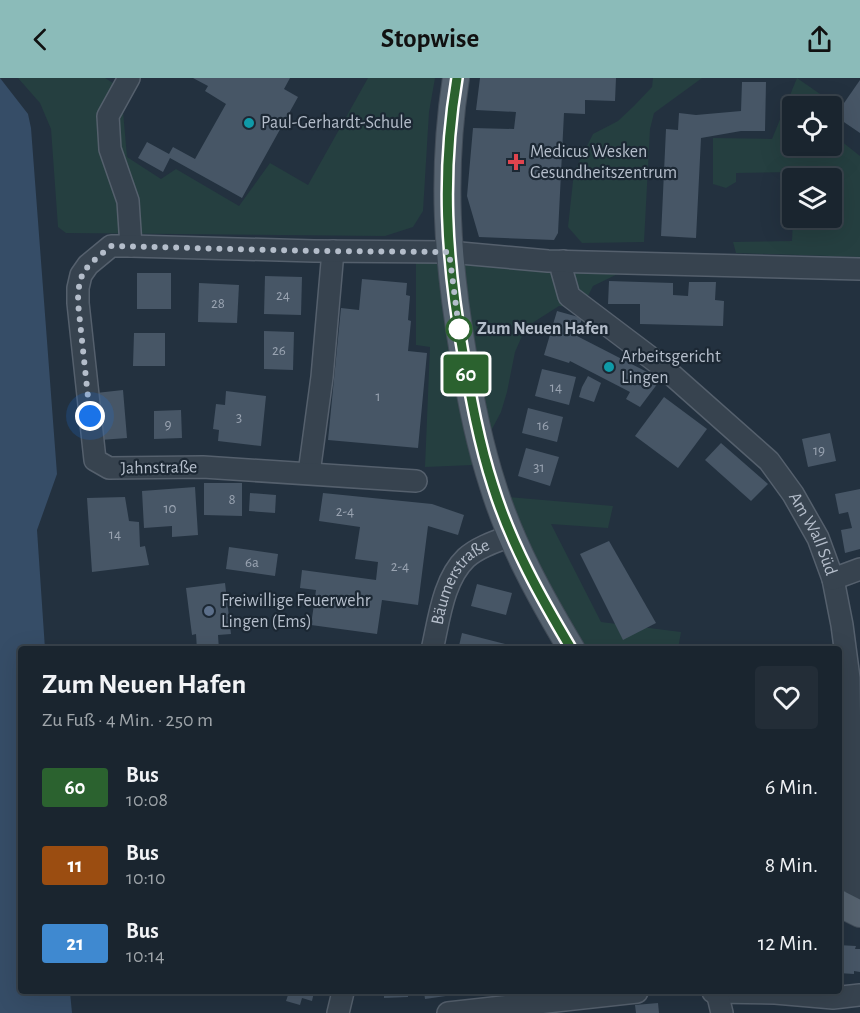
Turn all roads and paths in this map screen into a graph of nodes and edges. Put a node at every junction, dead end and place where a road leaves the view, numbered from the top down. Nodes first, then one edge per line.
1 (129, 78) edge
2 (456, 78) edge
3 (121, 246) junction
4 (333, 251) junction
5 (449, 252) junction
6 (563, 261) junction
7 (860, 268) edge
8 (309, 473) junction
9 (416, 482) dead end
10 (513, 535) junction
11 (860, 569) edge
12 (833, 579) junction
13 (433, 646) edge
14 (570, 646) edge
15 (850, 909) edge
16 (343, 994) edge
17 (619, 994) edge
18 (761, 994) edge
19 (787, 994) edge
20 (860, 995) edge
21 (718, 997) edge
22 (338, 1013) edge
23 (448, 1013) edge

1 - 3 street
2 - 5 main road
3 - 4 street
3 - 8 street, Jahnstraße
4 - 5 street
4 - 8 street
5 - 6 street
5 - 10 main road
6 - 7 street
6 - 12 street, Am Wall Süd
8 - 9 street, Jahnstraße
10 - 13 street, Bäumerstraße
10 - 14 main road
11 - 12 street
12 - 15 street, Am Wall Süd
16 - 22 street
17 - 23 street
18 - 21 street
19 - 20 street

